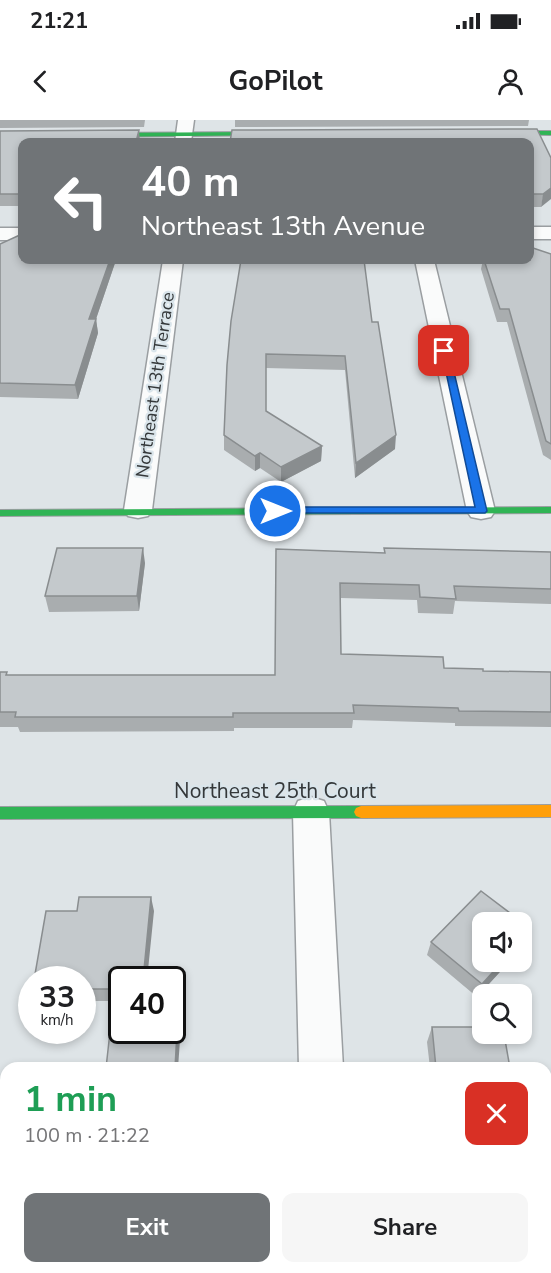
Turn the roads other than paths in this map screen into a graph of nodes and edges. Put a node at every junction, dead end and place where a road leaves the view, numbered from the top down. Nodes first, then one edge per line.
1 (184, 132) edge
2 (481, 133) edge
3 (551, 133) edge
4 (293, 134) edge
5 (81, 135) edge
6 (534, 233) edge
7 (551, 233) edge
8 (0, 234) edge
9 (18, 234) edge
10 (172, 264) edge
11 (425, 264) edge
12 (138, 510) junction
13 (551, 510) edge
14 (481, 511) junction
15 (0, 513) edge
16 (551, 811) edge
17 (311, 812) junction
18 (0, 813) edge
19 (321, 1062) edge

1 - 4 street
1 - 5 street
2 - 3 street
6 - 7 street
8 - 9 street
10 - 12 street, Northeast 13th Terrace
11 - 14 street
12 - 14 street
12 - 15 street
13 - 14 street
16 - 17 street, Northeast 25th Court
17 - 18 street, Northeast 25th Court
17 - 19 street

